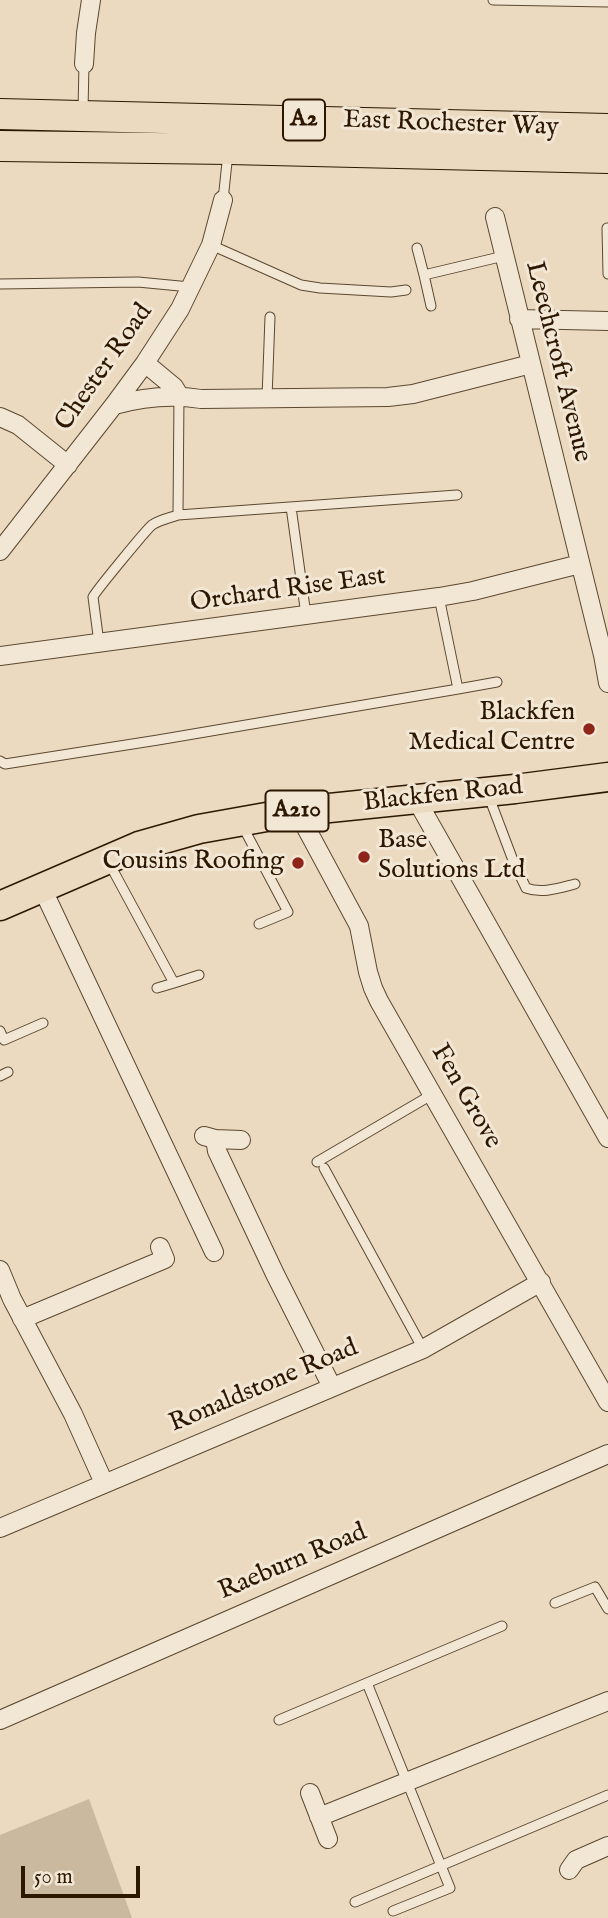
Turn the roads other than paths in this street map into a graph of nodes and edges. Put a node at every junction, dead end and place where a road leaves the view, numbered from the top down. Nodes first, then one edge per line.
1 (91, 0) edge
2 (493, 0) edge
3 (608, 2) edge
4 (84, 64) joint
5 (0, 114) edge
6 (83, 116) junction
7 (608, 129) edge
8 (0, 146) edge
9 (229, 149) junction
10 (608, 158) edge
11 (223, 200) joint
12 (495, 217) dead end
13 (607, 228) edge
14 (211, 245) junction
15 (417, 248) dead end
16 (504, 256) junction
17 (608, 274) edge
18 (424, 275) junction
19 (0, 284) edge
20 (191, 287) junction
21 (406, 290) dead end
22 (431, 306) dead end
23 (270, 317) dead end
24 (519, 319) junction
25 (608, 321) edge
26 (145, 363) junction
27 (531, 364) junction
28 (179, 395) junction
29 (267, 398) junction
30 (114, 405) junction
31 (0, 417) edge
32 (68, 465) junction
33 (457, 495) dead end
34 (291, 507) junction
35 (178, 515) junction
36 (0, 551) edge
37 (580, 564) junction
38 (439, 597) junction
39 (306, 615) junction
40 (99, 643) junction
41 (0, 656) edge
42 (497, 682) dead end
43 (608, 683) edge
44 (458, 689) junction
45 (0, 761) edge
46 (604, 780) edge
47 (487, 792) junction
48 (416, 799) junction
49 (297, 811) junction
50 (240, 820) junction
51 (108, 859) junction
52 (575, 884) dead end
53 (42, 888) junction
54 (0, 906) edge
55 (259, 924) dead end
56 (199, 975) dead end
57 (174, 983) junction
58 (157, 988) dead end
59 (43, 1023) dead end
60 (0, 1031) edge
61 (433, 1094) junction
62 (608, 1138) edge
63 (241, 1140) dead end
64 (160, 1247) dead end
65 (214, 1252) dead end
66 (0, 1270) edge
67 (541, 1282) junction
68 (22, 1319) junction
69 (423, 1349) junction
70 (332, 1387) junction
71 (608, 1402) edge
72 (608, 1454) edge
73 (104, 1483) junction
74 (0, 1528) edge
75 (555, 1603) dead end
76 (608, 1609) edge
77 (502, 1626) dead end
78 (367, 1682) junction
79 (608, 1701) edge
80 (0, 1720) edge
81 (279, 1720) dead end
82 (406, 1781) junction
83 (310, 1793) dead end
84 (608, 1795) edge
85 (319, 1816) junction
86 (328, 1839) dead end
87 (608, 1846) edge
88 (441, 1867) junction
89 (569, 1870) dead end
90 (355, 1902) dead end
91 (393, 1911) dead end

1 - 4 street
2 - 3 lane
4 - 6 lane
5 - 6 highway, East Rochester Way / A2
6 - 7 highway, East Rochester Way / A2
8 - 9 highway, East Rochester Way / A2
9 - 10 highway, East Rochester Way / A2
9 - 11 lane
11 - 14 street, Chester Road
12 - 16 street, Leechcroft Avenue
13 - 17 lane
14 - 20 street, Chester Road
14 - 21 lane
15 - 18 lane
16 - 18 lane
16 - 24 street, Leechcroft Avenue
18 - 22 lane
19 - 20 lane
20 - 26 street, Chester Road
23 - 29 lane
24 - 25 street
24 - 27 street, Leechcroft Avenue
26 - 28 street
26 - 30 street, Chester Road
27 - 29 street
27 - 37 street, Leechcroft Avenue
28 - 29 street
28 - 30 street
28 - 35 lane
30 - 32 street, Chester Road
31 - 32 street
32 - 36 street, Chester Road
33 - 34 lane
34 - 35 lane
34 - 39 lane
35 - 40 lane
37 - 38 street, Orchard Rise East
37 - 43 street, Leechcroft Avenue
38 - 39 street, Orchard Rise East
38 - 44 lane
39 - 40 street, Orchard Rise East
40 - 41 street, Orchard Rise East
42 - 44 lane
44 - 45 lane
46 - 47 main road, Blackfen Road / A210
47 - 48 main road, Blackfen Road / A210
47 - 52 lane
48 - 49 main road, Blackfen Road / A210
48 - 62 street
49 - 50 main road, Blackfen Road / A210
49 - 61 street, Fen Grove
50 - 51 main road, Blackfen Road / A210
50 - 55 lane
51 - 53 main road, Blackfen Road / A210
51 - 57 lane
53 - 54 main road, Blackfen Road / A210
53 - 65 street
56 - 57 lane
57 - 58 lane
59 - 60 lane
61 - 67 street, Fen Grove
61 - 69 lane
63 - 70 street
64 - 68 street
66 - 68 street
67 - 69 street, Ronaldstone Road
67 - 71 street, Fen Grove
68 - 73 street
69 - 70 street, Ronaldstone Road
70 - 73 street, Ronaldstone Road
72 - 80 street, Raeburn Road
73 - 74 street, Ronaldstone Road
75 - 76 lane
77 - 78 lane
78 - 81 lane
78 - 82 lane
79 - 82 street
82 - 85 street
82 - 88 lane
83 - 85 street
84 - 88 lane
85 - 86 street
87 - 89 street
88 - 90 lane
88 - 91 lane

